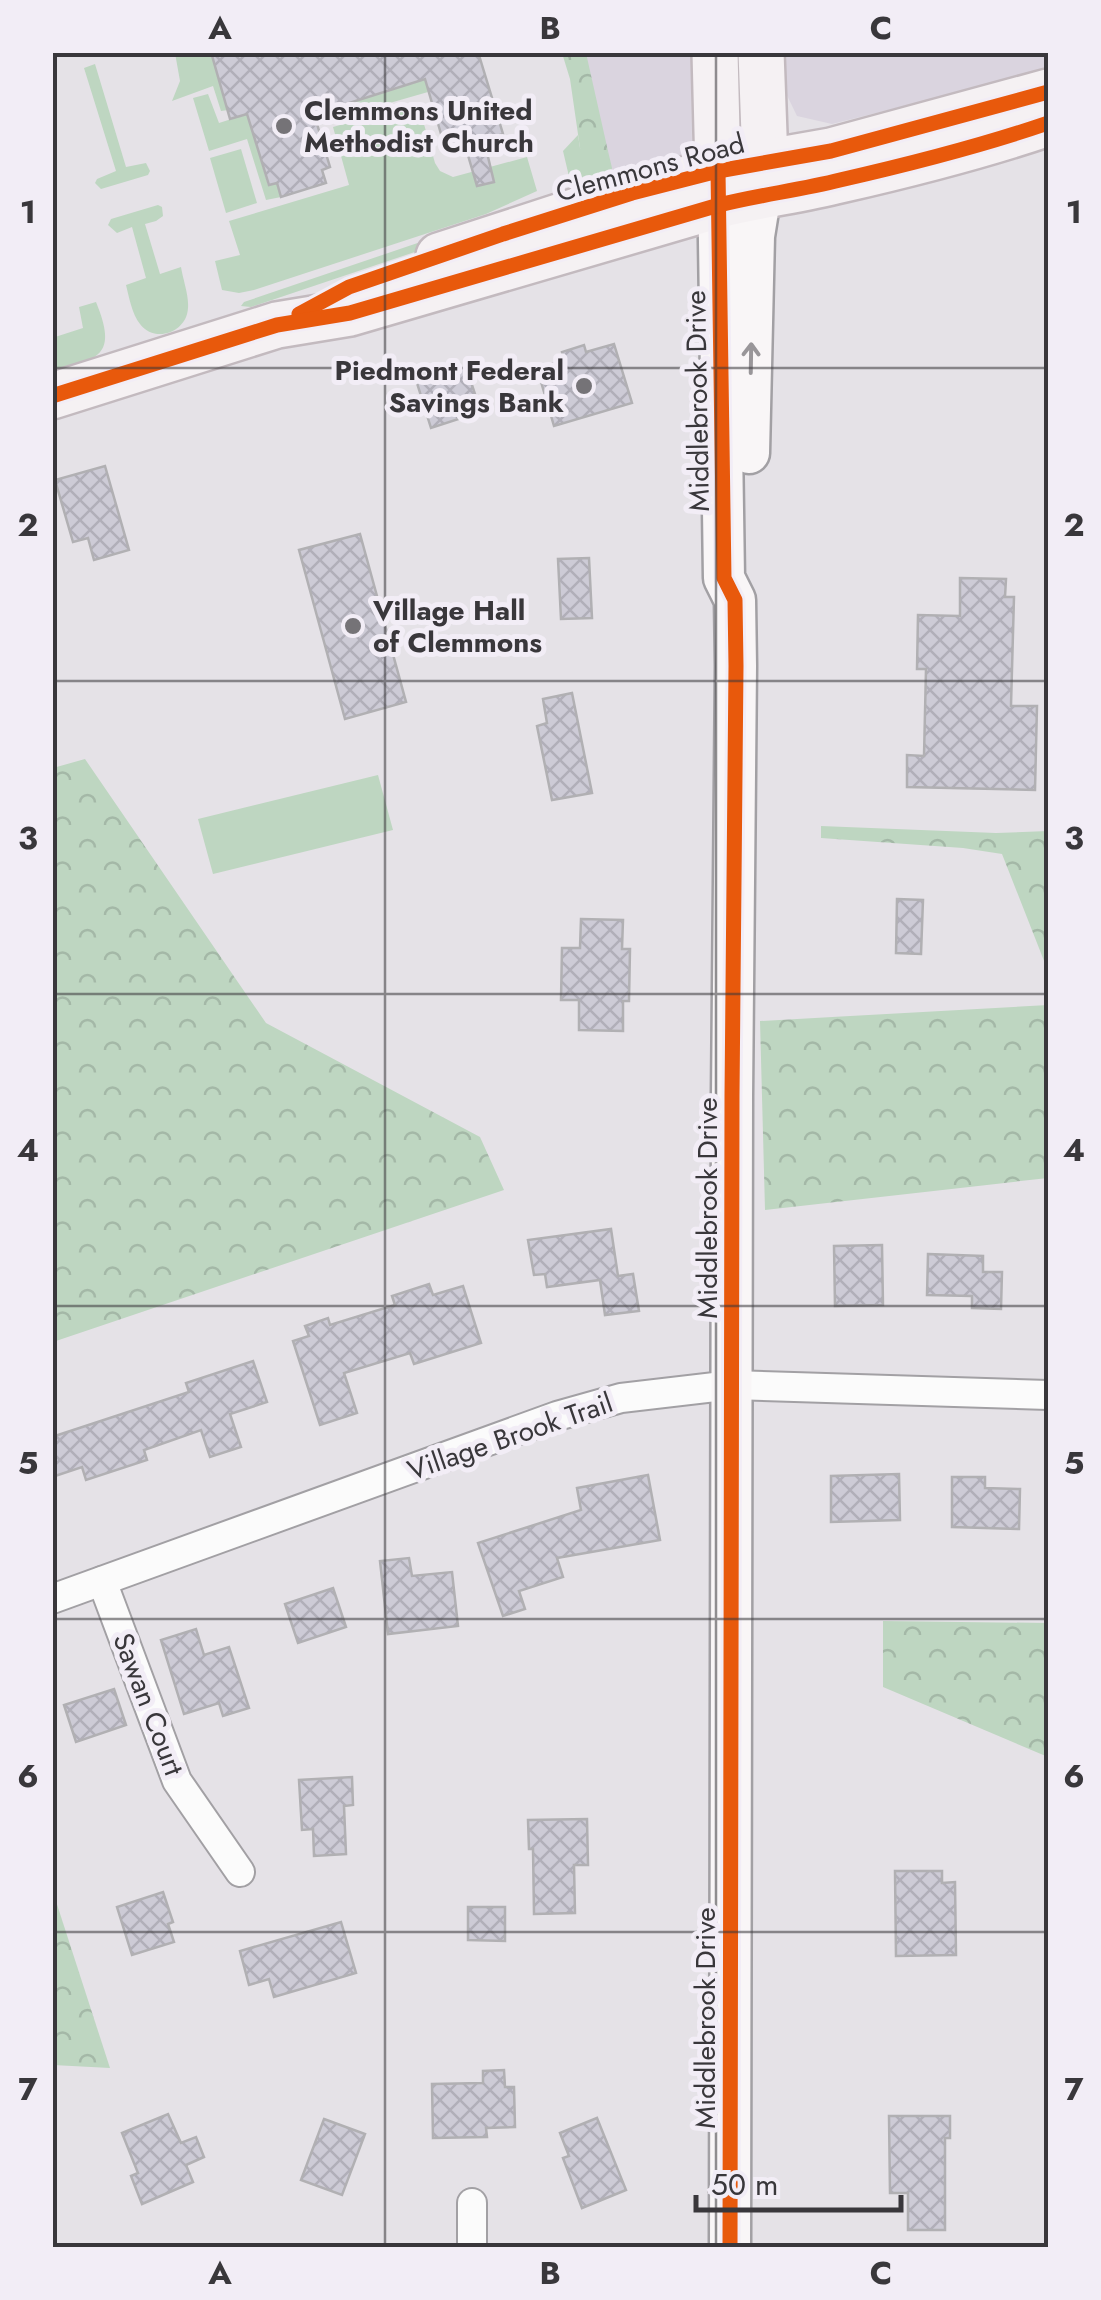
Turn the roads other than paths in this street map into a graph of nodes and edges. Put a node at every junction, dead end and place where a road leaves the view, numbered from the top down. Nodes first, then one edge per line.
1 (715, 52) edge
2 (761, 52) edge
3 (1048, 92) edge
4 (1048, 123) edge
5 (741, 183) junction
6 (52, 396) edge
7 (732, 1385) junction
8 (1048, 1395) edge
9 (102, 1581) junction
10 (52, 1599) edge
11 (240, 1872) dead end
12 (472, 2203) dead end
13 (472, 2248) edge
14 (730, 2248) edge

1 - 5 main road
2 - 5 main road
3 - 5 main road, Clemmons Road
4 - 5 main road, Clemmons Road
5 - 6 main road, Clemmons Road
5 - 7 street, Middlebrook Drive
7 - 8 street, Village Brook Trail
7 - 9 street, Village Brook Trail
7 - 14 street, Middlebrook Drive
9 - 10 street, Village Brook Trail
9 - 11 street, Sawan Court
12 - 13 street

